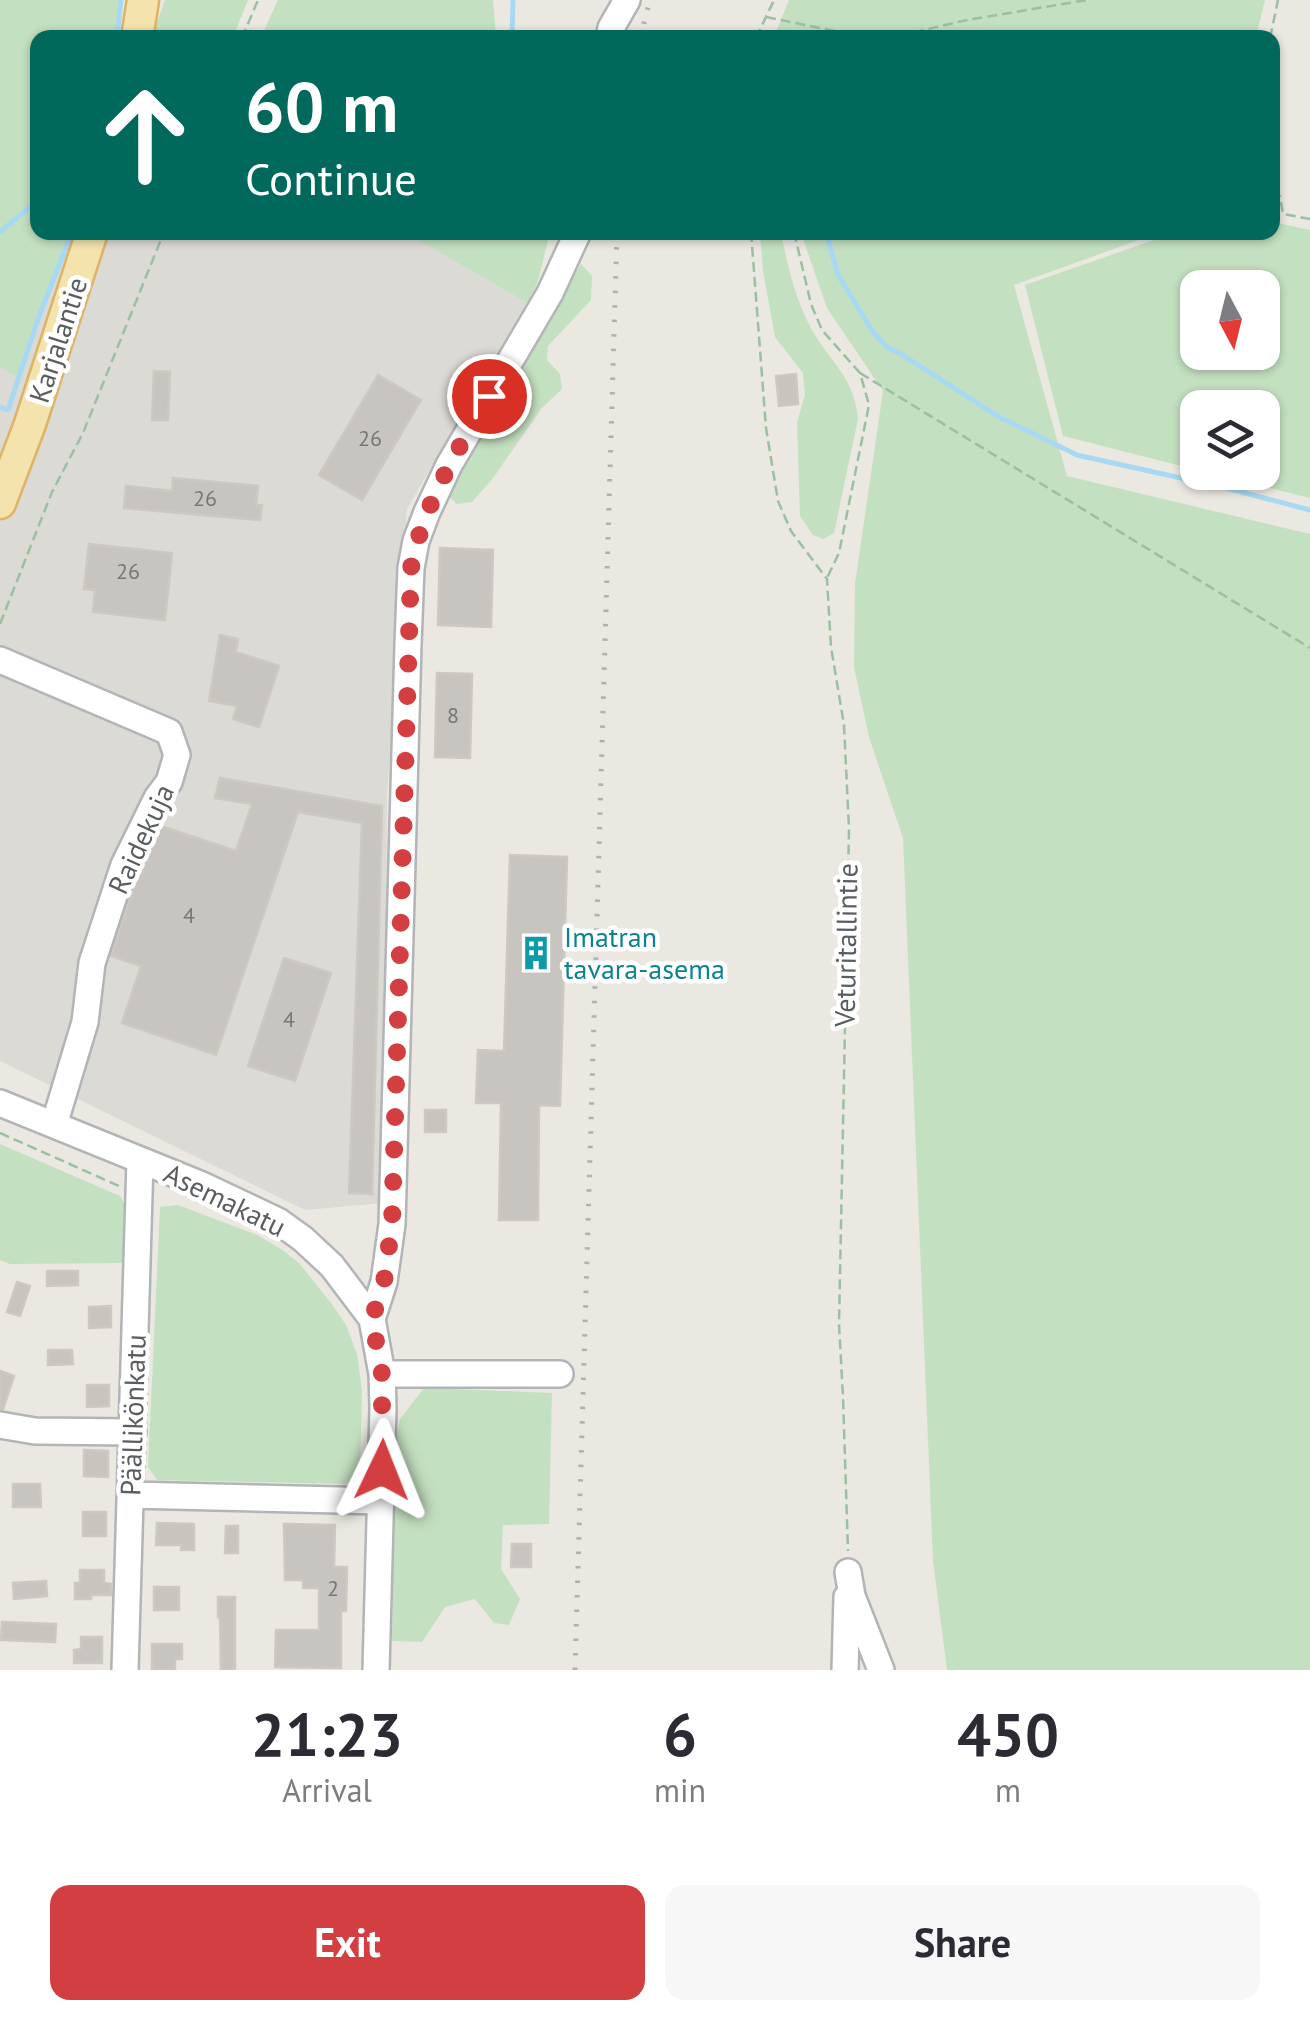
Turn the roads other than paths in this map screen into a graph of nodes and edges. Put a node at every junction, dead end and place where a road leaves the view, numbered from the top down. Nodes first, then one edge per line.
1 (143, 0) edge
2 (627, 0) edge
3 (137, 30) edge
4 (611, 30) edge
5 (89, 240) edge
6 (574, 240) edge
7 (0, 503) edge
8 (0, 660) edge
9 (0, 1104) edge
10 (54, 1125) junction
11 (140, 1160) junction
12 (372, 1319) junction
13 (382, 1374) junction
14 (560, 1374) dead end
15 (0, 1426) edge
16 (132, 1432) junction
17 (131, 1495) junction
18 (381, 1500) junction
19 (125, 1670) edge
20 (376, 1670) edge
21 (845, 1670) edge
22 (881, 1670) edge

1 - 3 main road
2 - 4 street
5 - 7 main road, Karjalantie
6 - 12 street
8 - 10 street, Raidekuja
9 - 10 street, Asemakatu
10 - 11 street, Asemakatu
11 - 12 street, Asemakatu
11 - 16 street, Päällikönkatu
12 - 13 street, Asemakatu
13 - 14 street
13 - 18 street, Asemakatu
15 - 16 street
16 - 17 street, Päällikönkatu
17 - 18 street
17 - 19 street, Päällikönkatu
18 - 20 street, Asemakatu
21 - 22 street

